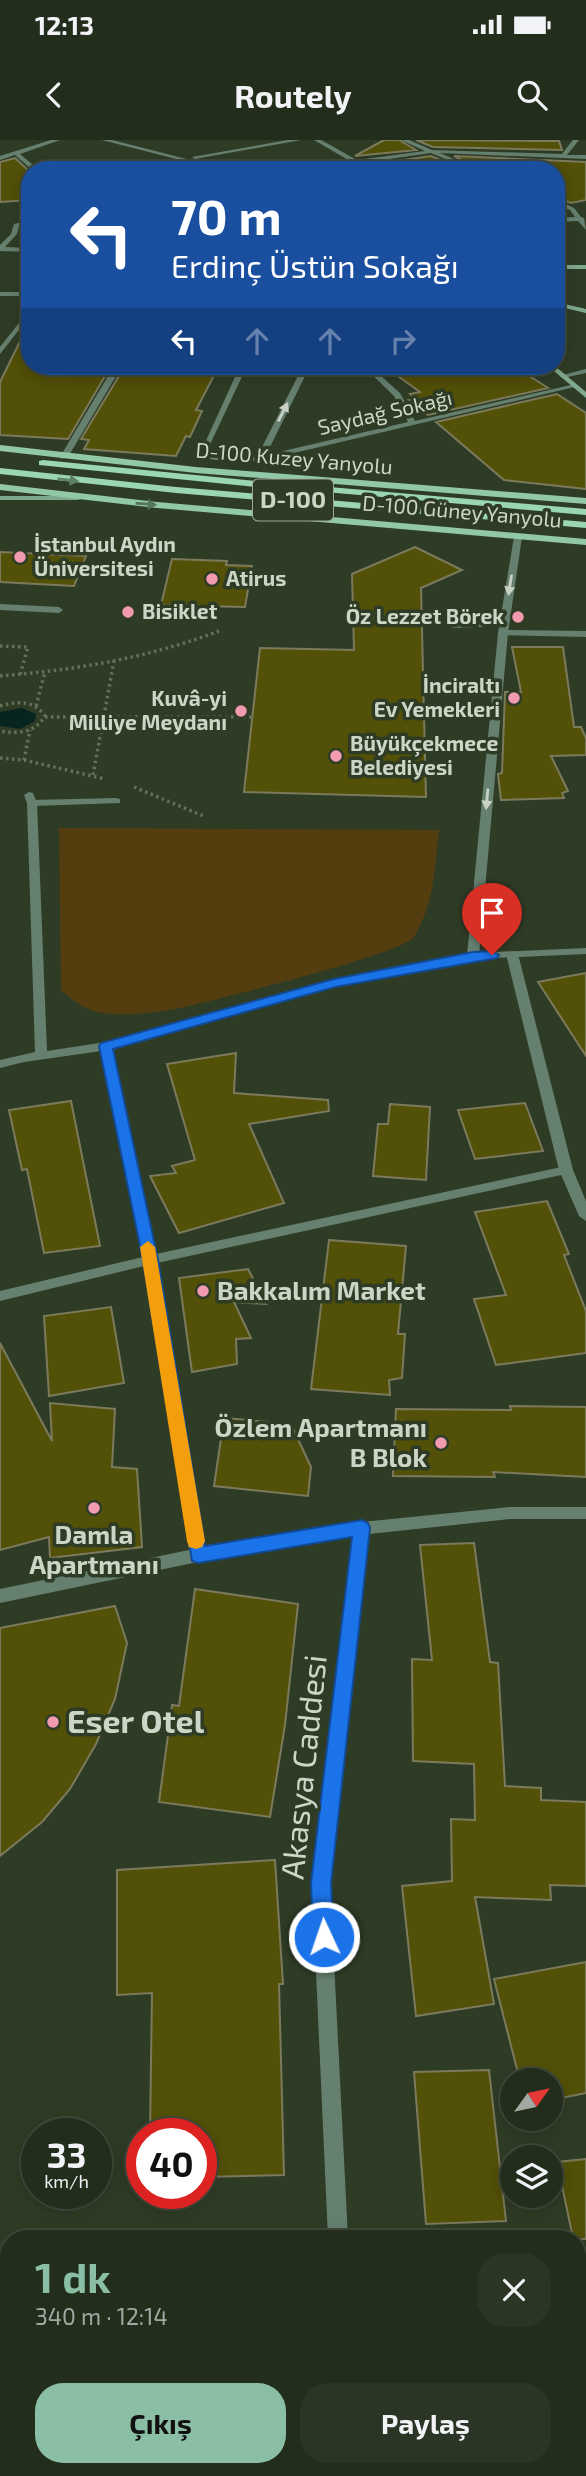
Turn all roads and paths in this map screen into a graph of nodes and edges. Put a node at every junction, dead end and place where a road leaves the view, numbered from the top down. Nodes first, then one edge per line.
1 (57, 140) edge
2 (105, 140) edge
3 (298, 140) edge
4 (317, 140) edge
5 (404, 140) edge
6 (576, 140) edge
7 (435, 151) junction
8 (16, 153) junction
9 (564, 155) junction
10 (1, 157) edge
11 (586, 157) edge
12 (183, 158) junction
13 (25, 161) edge
14 (194, 161) edge
15 (352, 161) edge
16 (361, 161) edge
17 (457, 161) edge
18 (565, 206) edge
19 (582, 219) junction
20 (565, 220) edge
21 (21, 224) edge
22 (586, 228) edge
23 (0, 249) edge
24 (21, 250) edge
25 (565, 267) edge
26 (586, 267) edge
27 (0, 294) edge
28 (21, 295) edge
29 (565, 306) edge
30 (586, 311) edge
31 (21, 323) edge
32 (0, 352) edge
33 (582, 372) edge
34 (113, 375) edge
35 (239, 375) edge
36 (302, 375) edge
37 (376, 375) edge
38 (564, 376) joint
39 (586, 379) edge
40 (575, 386) junction
41 (586, 394) edge
42 (413, 424) junction
43 (0, 448) edge
44 (64, 457) junction
45 (0, 458) edge
46 (260, 458) junction
47 (0, 471) edge
48 (0, 487) edge
49 (0, 498) edge
50 (79, 498) junction
51 (586, 501) edge
52 (586, 512) edge
53 (586, 526) edge
54 (518, 537) junction
55 (586, 542) edge
56 (0, 607) edge
57 (60, 610) dead end
58 (453, 625) dead end
59 (503, 629) junction
60 (219, 631) dead end
61 (586, 634) edge
62 (0, 648) edge
63 (114, 661) junction
64 (45, 672) junction
65 (20, 675) junction
66 (0, 676) edge
67 (0, 706) edge
68 (36, 706) junction
69 (45, 717) junction
70 (104, 718) junction
71 (252, 718) dead end
72 (30, 730) junction
73 (0, 731) edge
74 (24, 760) dead end
75 (93, 775) dead end
76 (116, 801) dead end
77 (586, 951) edge
78 (512, 954) junction
79 (473, 956) junction
80 (106, 1046) junction
81 (41, 1055) junction
82 (0, 1064) edge
83 (566, 1171) junction
84 (586, 1216) edge
85 (150, 1260) junction
86 (0, 1296) edge
87 (586, 1513) edge
88 (362, 1528) junction
89 (198, 1555) junction
90 (0, 1596) edge
91 (338, 2230) edge

1 - 8 street
2 - 12 street
3 - 12 street
4 - 15 street
5 - 7 street
6 - 9 street
7 - 9 street
7 - 16 street
7 - 17 street
8 - 10 street
8 - 13 street
9 - 11 street
12 - 14 street
18 - 19 street
19 - 20 street
19 - 22 street
21 - 23 street
23 - 24 street
25 - 26 main road
27 - 28 street
29 - 30 main road
31 - 32 street
33 - 38 street
33 - 39 street
34 - 44 street
35 - 46 street, Saydağ Sokağı
46 -> 36 street
37 - 42 street
38 - 40 main road
40 - 41 main road
40 - 42 street, Saydağ Sokağı
42 - 46 street, Saydağ Sokağı
43 - 44 main road, D-100 Kuzey Yanyolu
44 - 51 main road, D-100 Kuzey Yanyolu
45 - 52 highway, D-100
47 -> 53 highway, D-100
48 - 50 main road, D-100 Güney Yanyolu
49 - 50 main road
50 -> 54 main road, D-100 Güney Yanyolu
54 - 55 main road, D-100 Güney Yanyolu
54 -> 59 street
56 - 57 street
58 - 59 street
59 - 61 street
59 -> 79 street
60 - 63 path
62 - 65 path
63 - 64 path
63 - 70 path
64 - 65 path
64 - 68 path
65 - 66 path
67 - 68 path
68 - 69 path
69 - 70 path
69 - 72 path
70 - 71 path
70 - 75 path
72 - 73 path
72 - 74 path
76 - 81 street
77 - 78 street
78 - 79 street
78 - 83 street
79 - 80 street
80 - 81 street
80 - 85 street
81 - 82 street
83 - 84 street
83 - 85 street
85 - 86 street
85 - 89 street
87 - 88 street
88 - 89 street
88 - 91 street, Akasya Caddesi
89 - 90 street

